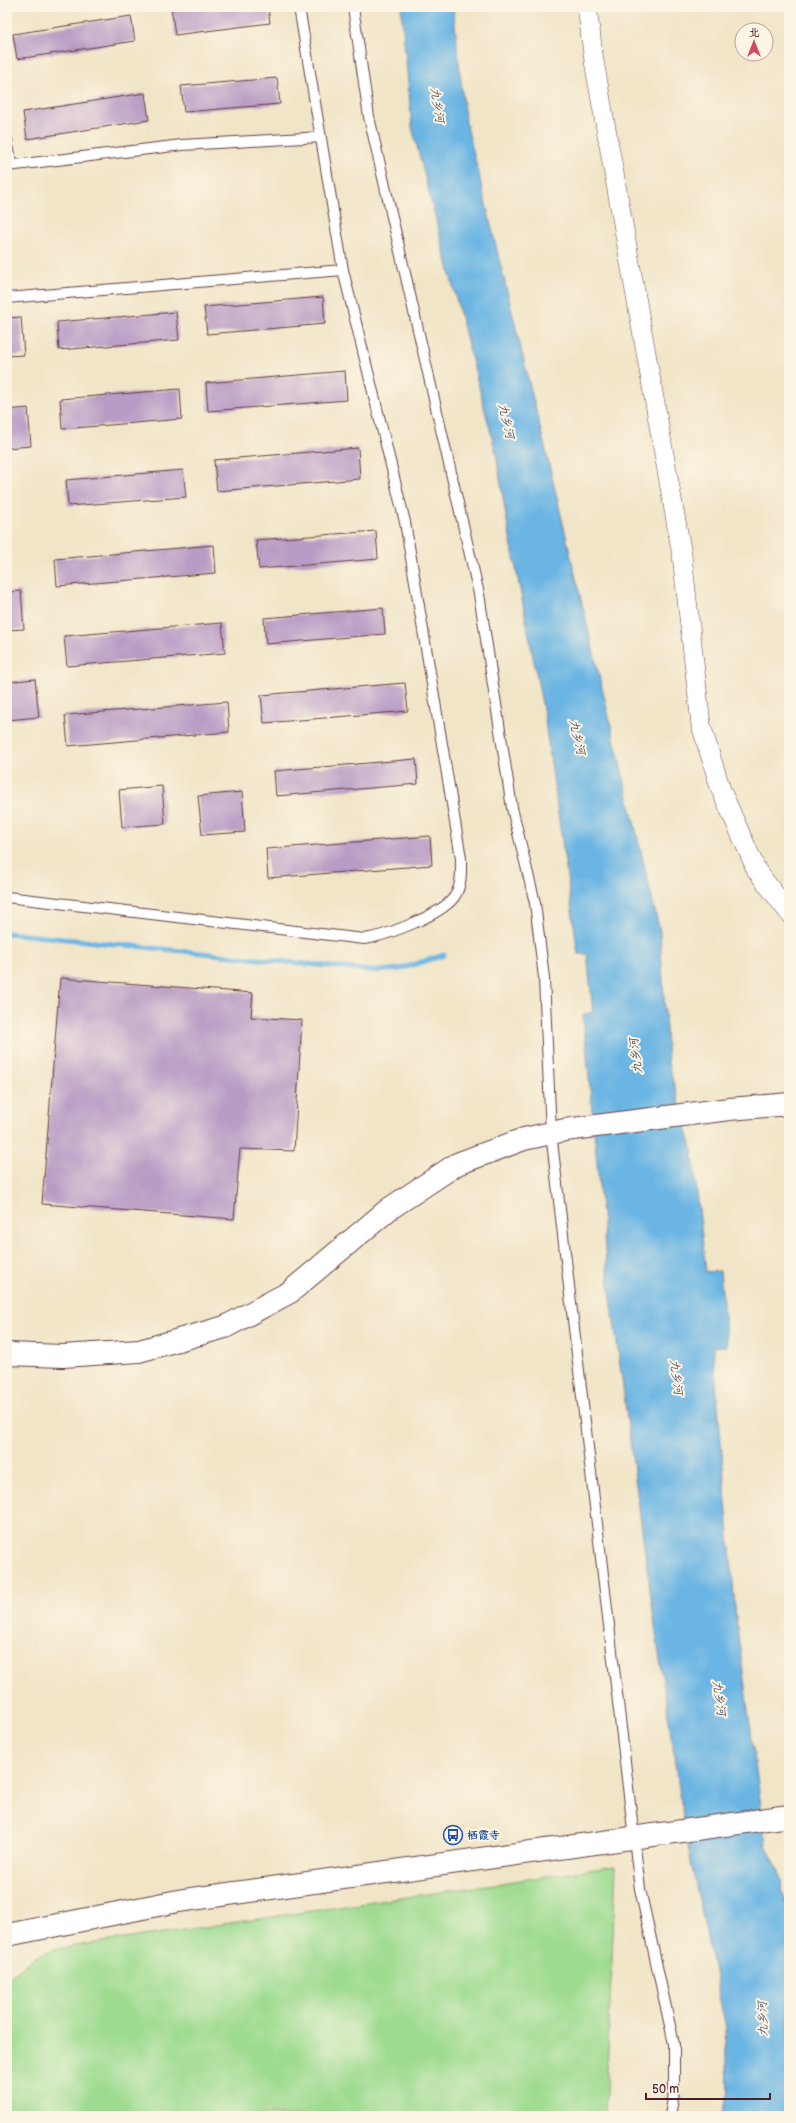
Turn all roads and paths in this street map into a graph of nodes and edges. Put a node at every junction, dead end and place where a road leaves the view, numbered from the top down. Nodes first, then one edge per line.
1 (299, 7) edge
2 (353, 7) edge
3 (587, 7) edge
4 (321, 137) junction
5 (7, 140) edge
6 (9, 166) edge
7 (343, 270) junction
8 (7, 298) edge
9 (7, 897) edge
10 (789, 913) edge
11 (789, 1104) edge
12 (558, 1132) junction
13 (7, 1354) edge
14 (789, 1816) edge
15 (634, 1839) junction
16 (7, 1935) edge
17 (670, 2116) edge

1 - 4 lane
2 - 12 lane
3 - 10 street
4 - 6 lane
4 - 7 lane
5 - 6 lane
7 - 8 lane
7 - 9 lane
11 - 12 street
12 - 13 street
12 - 15 lane
14 - 15 street
15 - 16 street
15 - 17 lane

